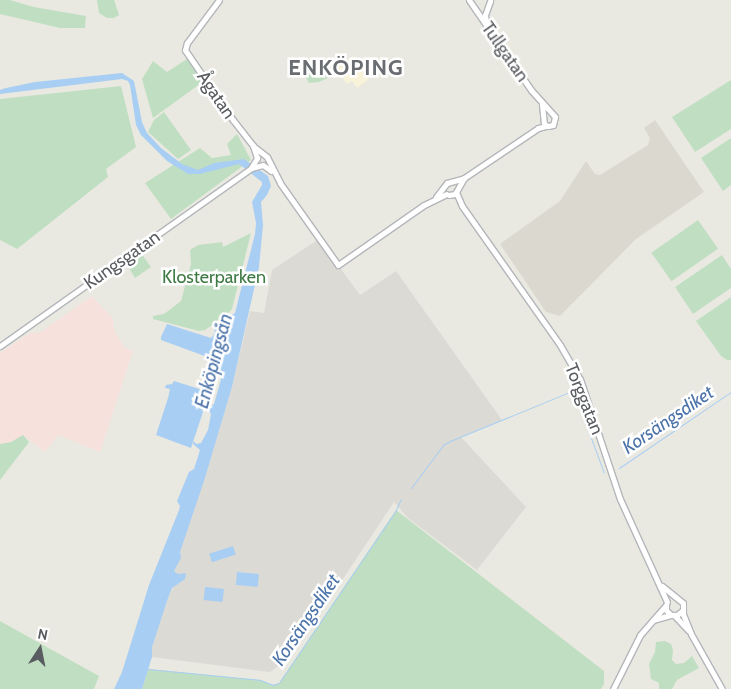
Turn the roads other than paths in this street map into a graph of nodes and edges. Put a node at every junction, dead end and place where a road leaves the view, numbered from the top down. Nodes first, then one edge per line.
1 (219, 0) edge
2 (469, 0) edge
3 (492, 1) edge
4 (477, 11) junction
5 (486, 25) junction
6 (542, 104) junction
7 (551, 114) junction
8 (543, 117) junction
9 (546, 126) junction
10 (538, 128) junction
11 (259, 163) junction
12 (464, 178) junction
13 (453, 183) junction
14 (444, 188) junction
15 (457, 190) junction
16 (448, 194) junction
17 (436, 198) junction
18 (462, 206) junction
19 (0, 346) edge
20 (660, 584) junction
21 (674, 598) junction
22 (666, 603) junction
23 (683, 610) junction
24 (673, 615) junction
25 (653, 620) junction
26 (692, 634) junction
27 (613, 689) edge
28 (722, 689) edge

1 - 11 street, Ågatan
2 - 4 street, Tullgatan
3 - 4 street
3 - 5 street
4 - 5 street, Tullgatan
5 - 6 street, Tullgatan
6 - 7 street, Tullgatan
6 - 8 street, Tullgatan
7 - 8 street
7 - 9 street
8 - 9 street
8 - 10 street
9 - 10 street
10 - 12 street
11 - 17 street, Ågatan
11 - 19 street, Kungsgatan
12 - 13 street
12 - 15 street
13 - 14 street
13 - 15 street, Torggatan
14 - 16 street
14 - 17 street
15 - 16 street
15 - 18 street, Torggatan
16 - 17 street
16 - 18 street, Torggatan
18 - 20 street, Torggatan
20 - 21 street, Torggatan
20 - 22 street, Torggatan
21 - 22 street
21 - 23 street, Torggatan
22 - 24 street, Torggatan
22 - 25 street
23 - 24 street
23 - 26 street
24 - 25 street
24 - 26 street
25 - 27 street
26 - 28 street

